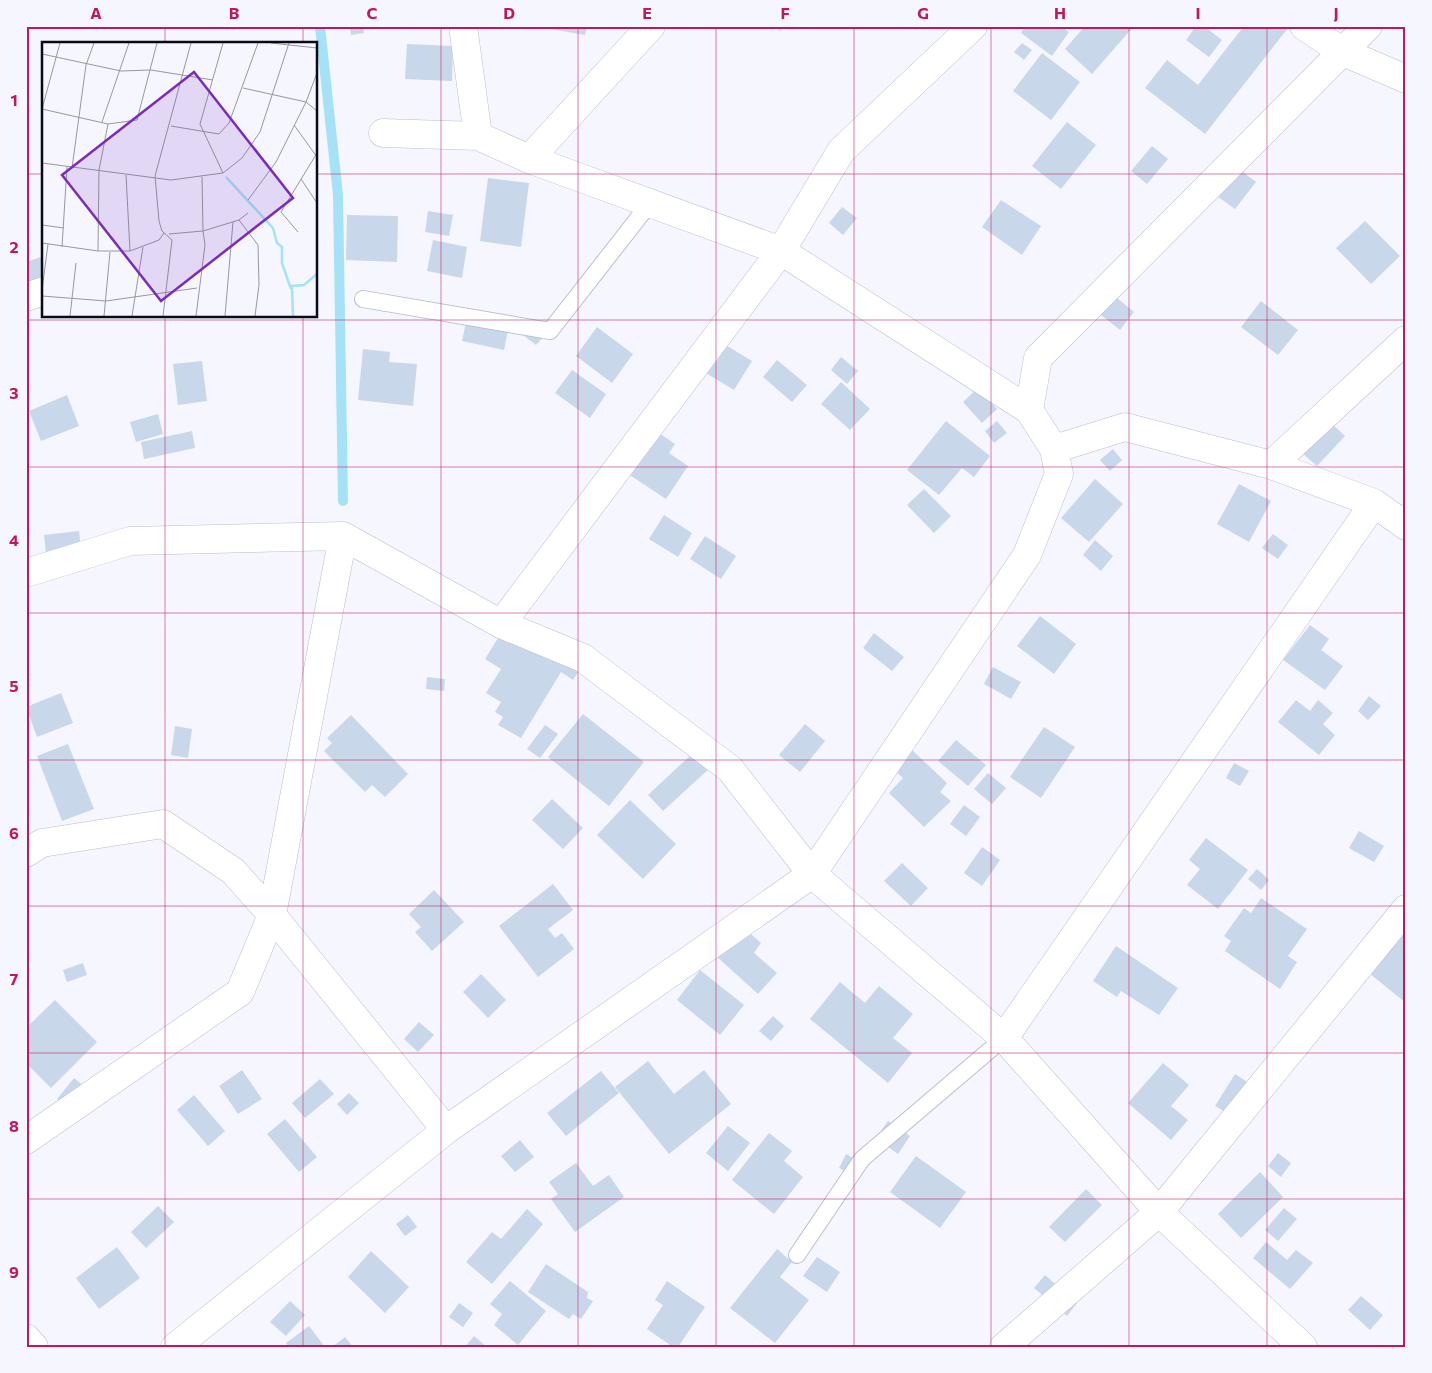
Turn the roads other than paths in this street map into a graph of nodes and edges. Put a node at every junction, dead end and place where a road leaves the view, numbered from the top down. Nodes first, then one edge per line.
1 (463, 26) edge
2 (651, 26) edge
3 (973, 26) edge
4 (1304, 26) edge
5 (1368, 26) edge
6 (1343, 52) junction
7 (1406, 79) edge
8 (383, 133) dead end
9 (478, 136) junction
10 (529, 159) junction
11 (650, 203) junction
12 (781, 251) junction
13 (42, 292) edge
14 (26, 297) edge
15 (363, 299) dead end
16 (1406, 340) edge
17 (1029, 410) junction
18 (1054, 449) junction
19 (1271, 465) junction
20 (1374, 503) junction
21 (1406, 526) edge
22 (343, 536) junction
23 (26, 573) edge
24 (501, 624) junction
25 (26, 852) edge
26 (812, 874) junction
27 (1406, 909) edge
28 (272, 915) junction
29 (1004, 1038) junction
30 (446, 1130) junction
31 (26, 1140) edge
32 (1159, 1212) junction
33 (797, 1255) dead end
34 (26, 1338) edge
35 (34, 1347) edge
36 (175, 1347) edge
37 (1004, 1347) edge
38 (1303, 1347) edge

1 - 9 street
2 - 10 street
3 - 12 street
4 - 6 street
5 - 6 street
6 - 7 street
6 - 17 street
8 - 9 street
9 - 10 street
10 - 11 street
11 - 12 street
11 - 15 lane
12 - 17 street
12 - 24 street
13 - 14 street
16 - 19 street
17 - 18 street
18 - 19 street
18 - 26 street
19 - 20 street
20 - 21 street
20 - 29 street
22 - 23 street
22 - 24 street
22 - 28 street
24 - 26 street
25 - 28 street
26 - 29 street
26 - 30 street
27 - 32 street
28 - 30 street
28 - 31 street
29 - 32 street
29 - 33 lane
30 - 36 street
32 - 37 street
32 - 38 street
34 - 35 street

